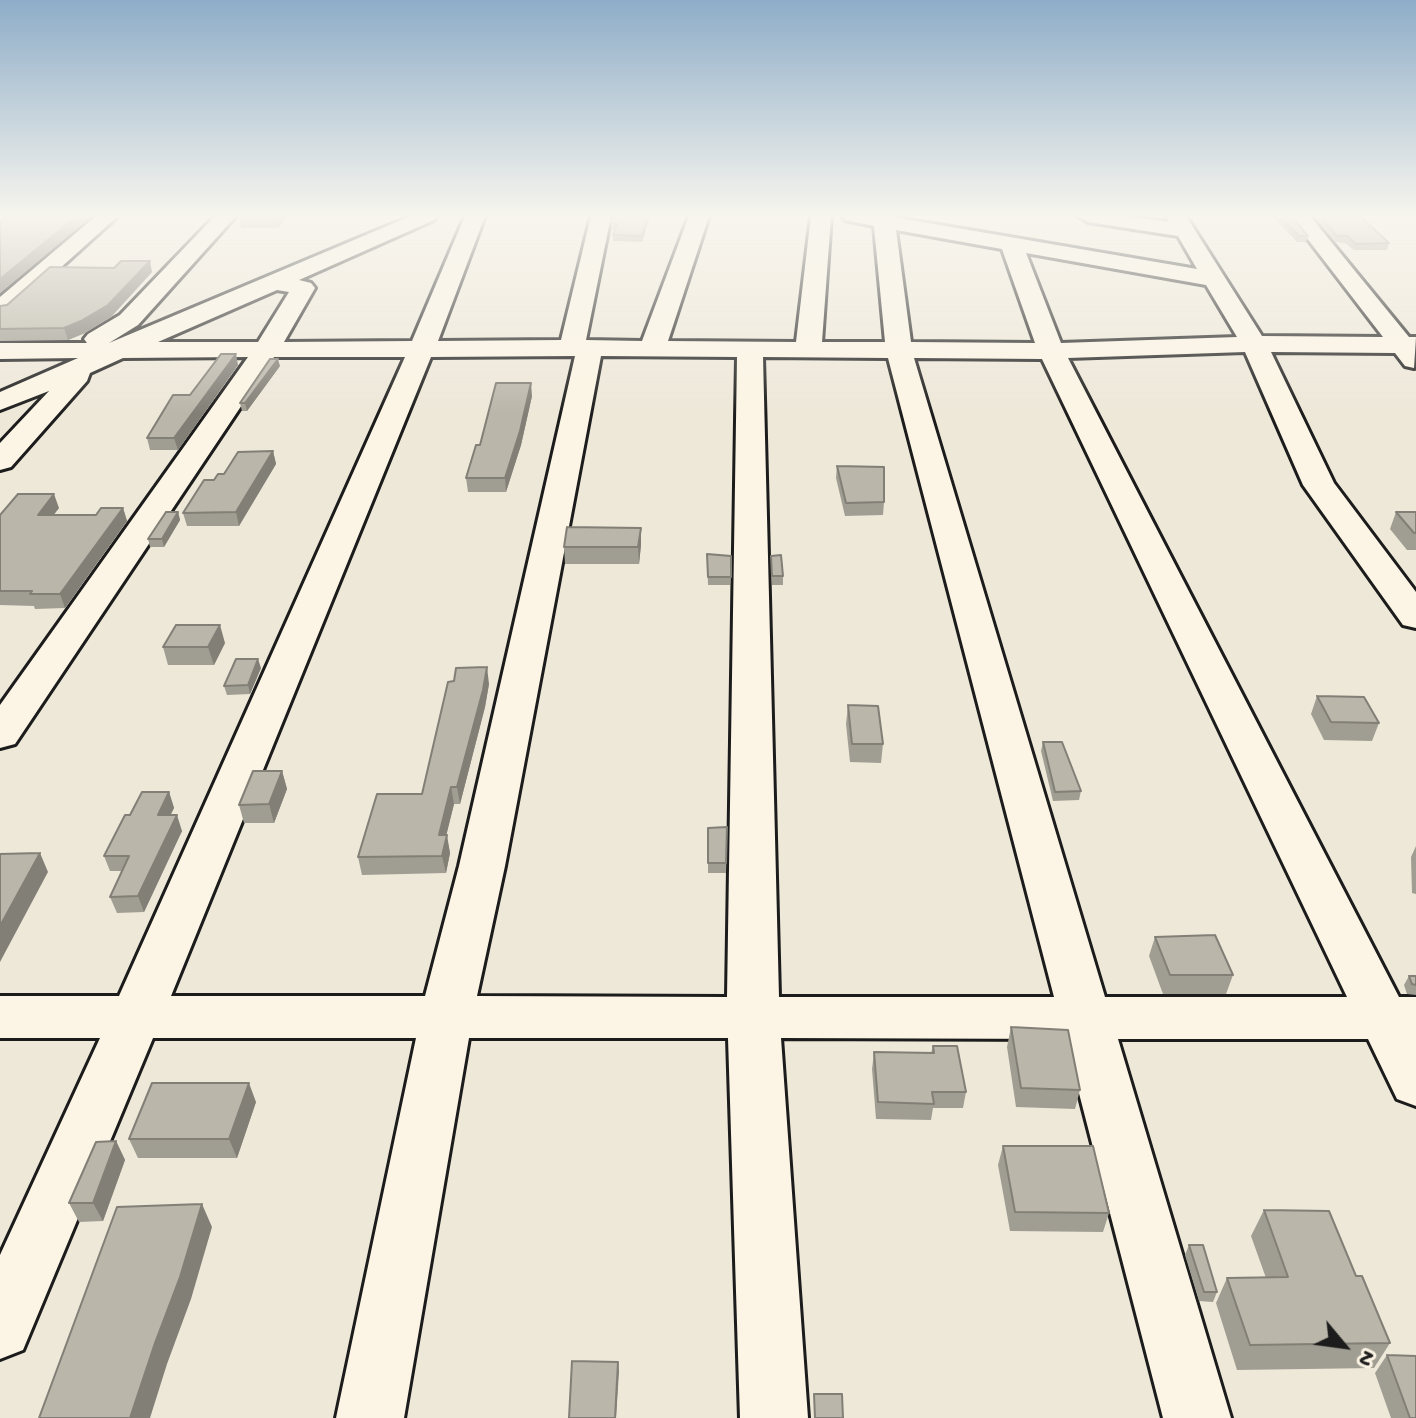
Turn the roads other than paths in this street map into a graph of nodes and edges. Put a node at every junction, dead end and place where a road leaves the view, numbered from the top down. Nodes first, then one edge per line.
1 (31, 282) edge
2 (164, 282) edge
3 (273, 282) joint
4 (448, 282) edge
5 (591, 282) edge
6 (676, 282) edge
7 (815, 282) edge
8 (883, 282) edge
9 (1026, 282) edge
10 (1216, 282) edge
11 (1355, 282) edge
12 (0, 309) edge
13 (1254, 344) junction
14 (422, 348) junction
15 (581, 348) junction
16 (267, 349) junction
17 (652, 349) junction
18 (114, 350) junction
19 (750, 350) junction
20 (0, 351) edge
21 (808, 351) junction
22 (899, 351) junction
23 (1051, 351) junction
24 (1412, 351) edge
25 (80, 358) junction
26 (0, 402) edge
27 (0, 461) edge
28 (1416, 617) edge
29 (0, 735) edge
30 (0, 1017) edge
31 (136, 1017) junction
32 (446, 1018) junction
33 (753, 1018) junction
34 (1083, 1018) junction
35 (1399, 1018) edge
36 (1416, 1083) edge
37 (0, 1327) edge
38 (370, 1418) edge
39 (774, 1418) edge
40 (1197, 1418) edge

1 - 12 street
2 - 25 street
3 - 16 street
3 - 18 street
4 - 14 street
5 - 15 street
6 - 17 street
7 - 21 street
8 - 22 street
9 - 23 street
10 - 13 street
11 - 24 street
13 - 23 street
13 - 24 street
13 - 28 street
14 - 15 street
14 - 16 street
14 - 31 street
15 - 17 street
15 - 32 street
16 - 18 street
16 - 29 street
17 - 19 street
18 - 25 street
19 - 21 street
19 - 33 street
20 - 25 street
21 - 22 street
22 - 23 street
22 - 34 street
23 - 35 street
25 - 26 street
25 - 27 street
30 - 31 street
31 - 32 street
31 - 37 street
32 - 33 street
32 - 38 street
33 - 34 street
33 - 39 street
34 - 35 street
34 - 40 street
35 - 36 street

